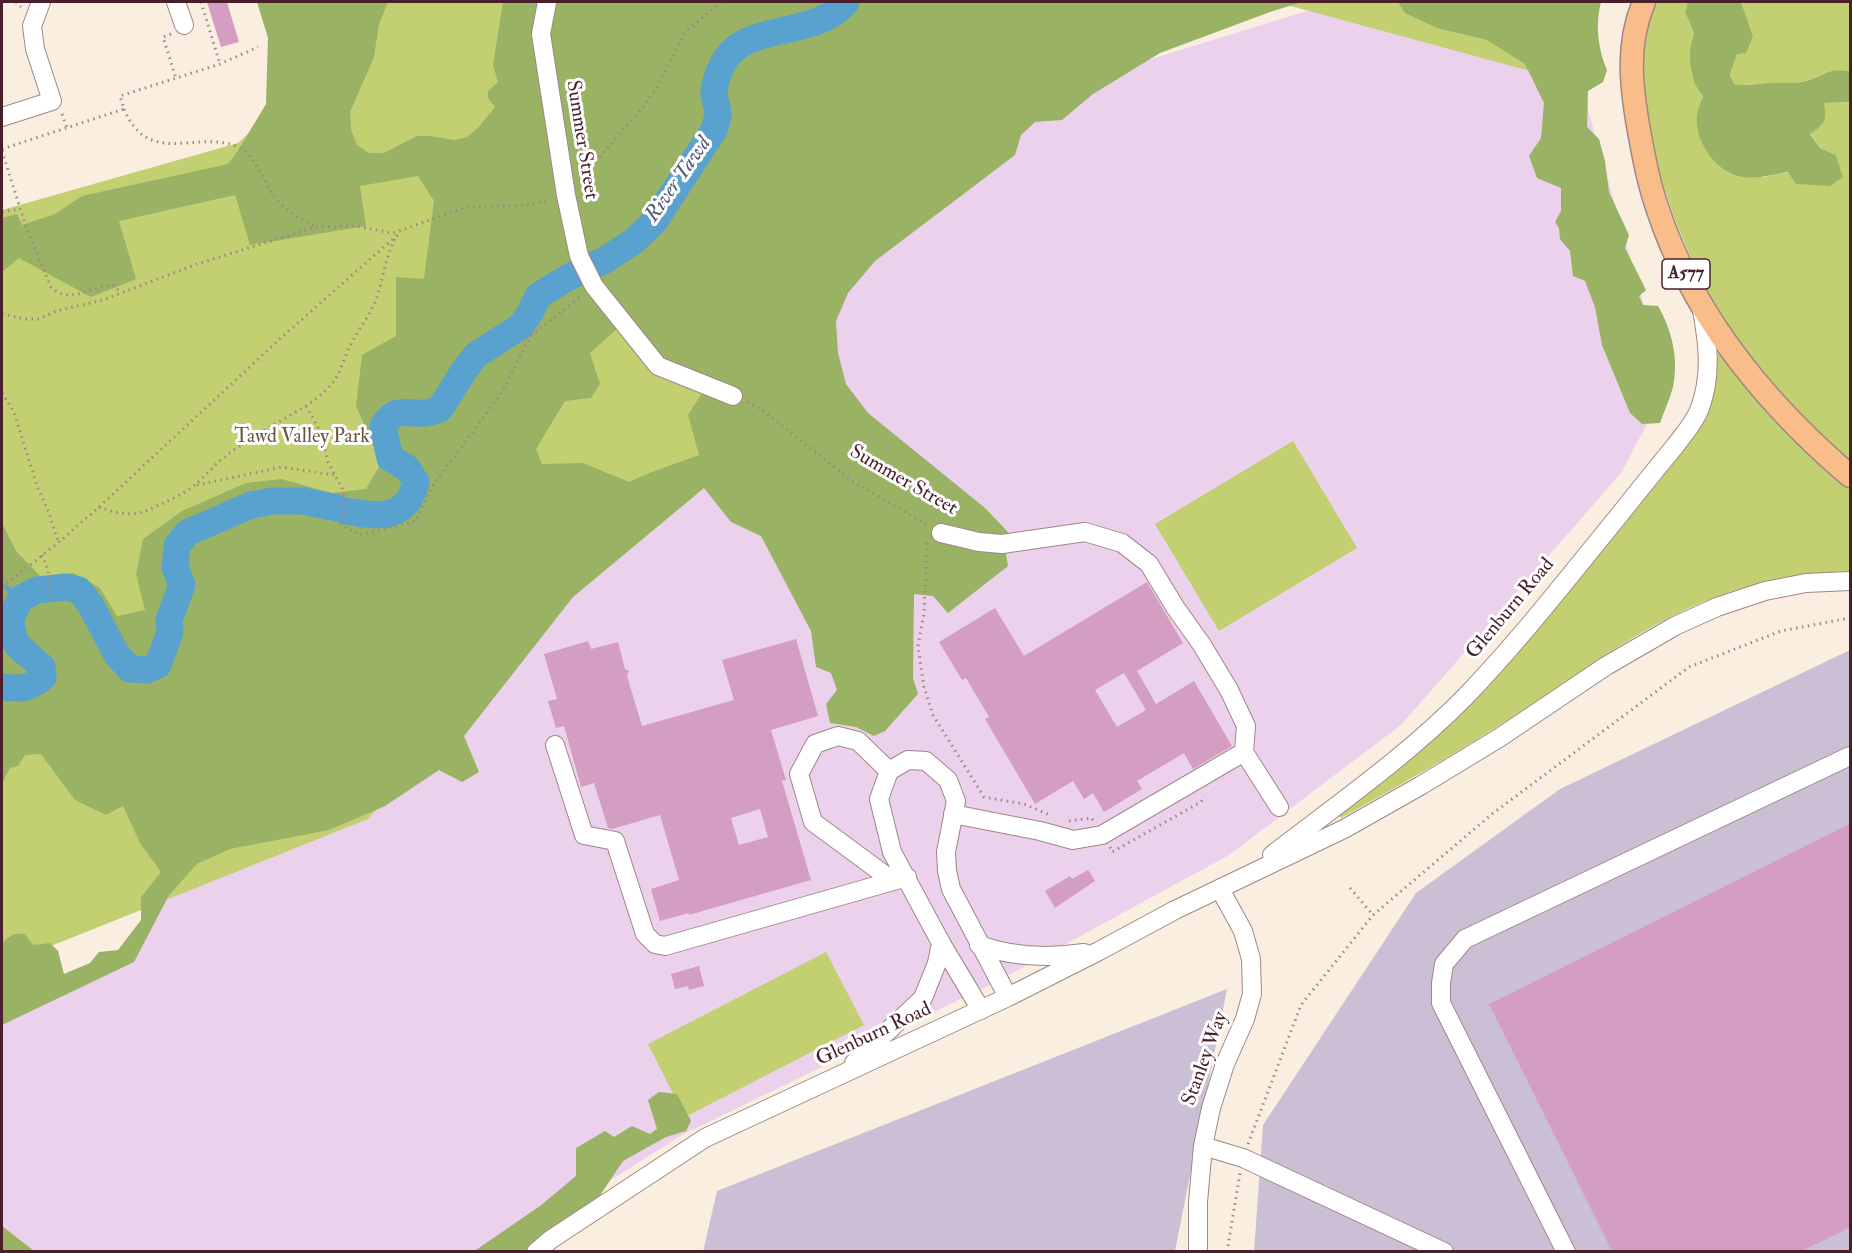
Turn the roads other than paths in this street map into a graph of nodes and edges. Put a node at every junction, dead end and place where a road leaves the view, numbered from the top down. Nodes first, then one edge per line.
1 (41, 2) edge
2 (176, 2) edge
3 (547, 2) edge
4 (1640, 8) edge
5 (179, 29) road end
6 (2, 117) edge
7 (1701, 302) junction
8 (733, 396) road end
9 (1851, 476) edge
10 (941, 533) road end
11 (1851, 581) edge
12 (555, 745) dead end
13 (1244, 752) junction
14 (1851, 756) edge
15 (889, 771) junction
16 (1279, 807) dead end
17 (953, 814) junction
18 (1242, 878) junction
19 (900, 879) junction
20 (1220, 888) junction
21 (941, 943) junction
22 (979, 945) junction
23 (1099, 951) junction
24 (1008, 997) junction
25 (981, 1010) junction
26 (842, 1075) junction
27 (1203, 1146) junction
28 (536, 1251) edge
29 (1198, 1251) edge
30 (1444, 1251) edge
31 (1566, 1251) edge

1 - 6 street
2 - 5 street
3 - 8 street, Summer Street
4 - 7 main road, A577
7 - 9 main road, A577
7 - 18 street, Glenburn Road
10 - 13 street, Summer Street
11 - 18 street, Glenburn Road
12 - 19 street
13 - 16 street
13 - 17 street
14 - 31 street
15 - 17 street
15 - 19 street
15 - 19 street
17 - 22 street
18 - 20 street, Glenburn Road
19 - 21 street
20 - 23 street, Glenburn Road
20 - 27 street, Stanley Way
21 - 25 street
21 - 26 street
22 - 23 street
22 - 24 street
23 - 24 street, Glenburn Road
24 - 25 street, Glenburn Road
25 - 26 street, Glenburn Road
26 - 28 street, Glenburn Road
27 - 29 street, Stanley Way
27 - 30 street

